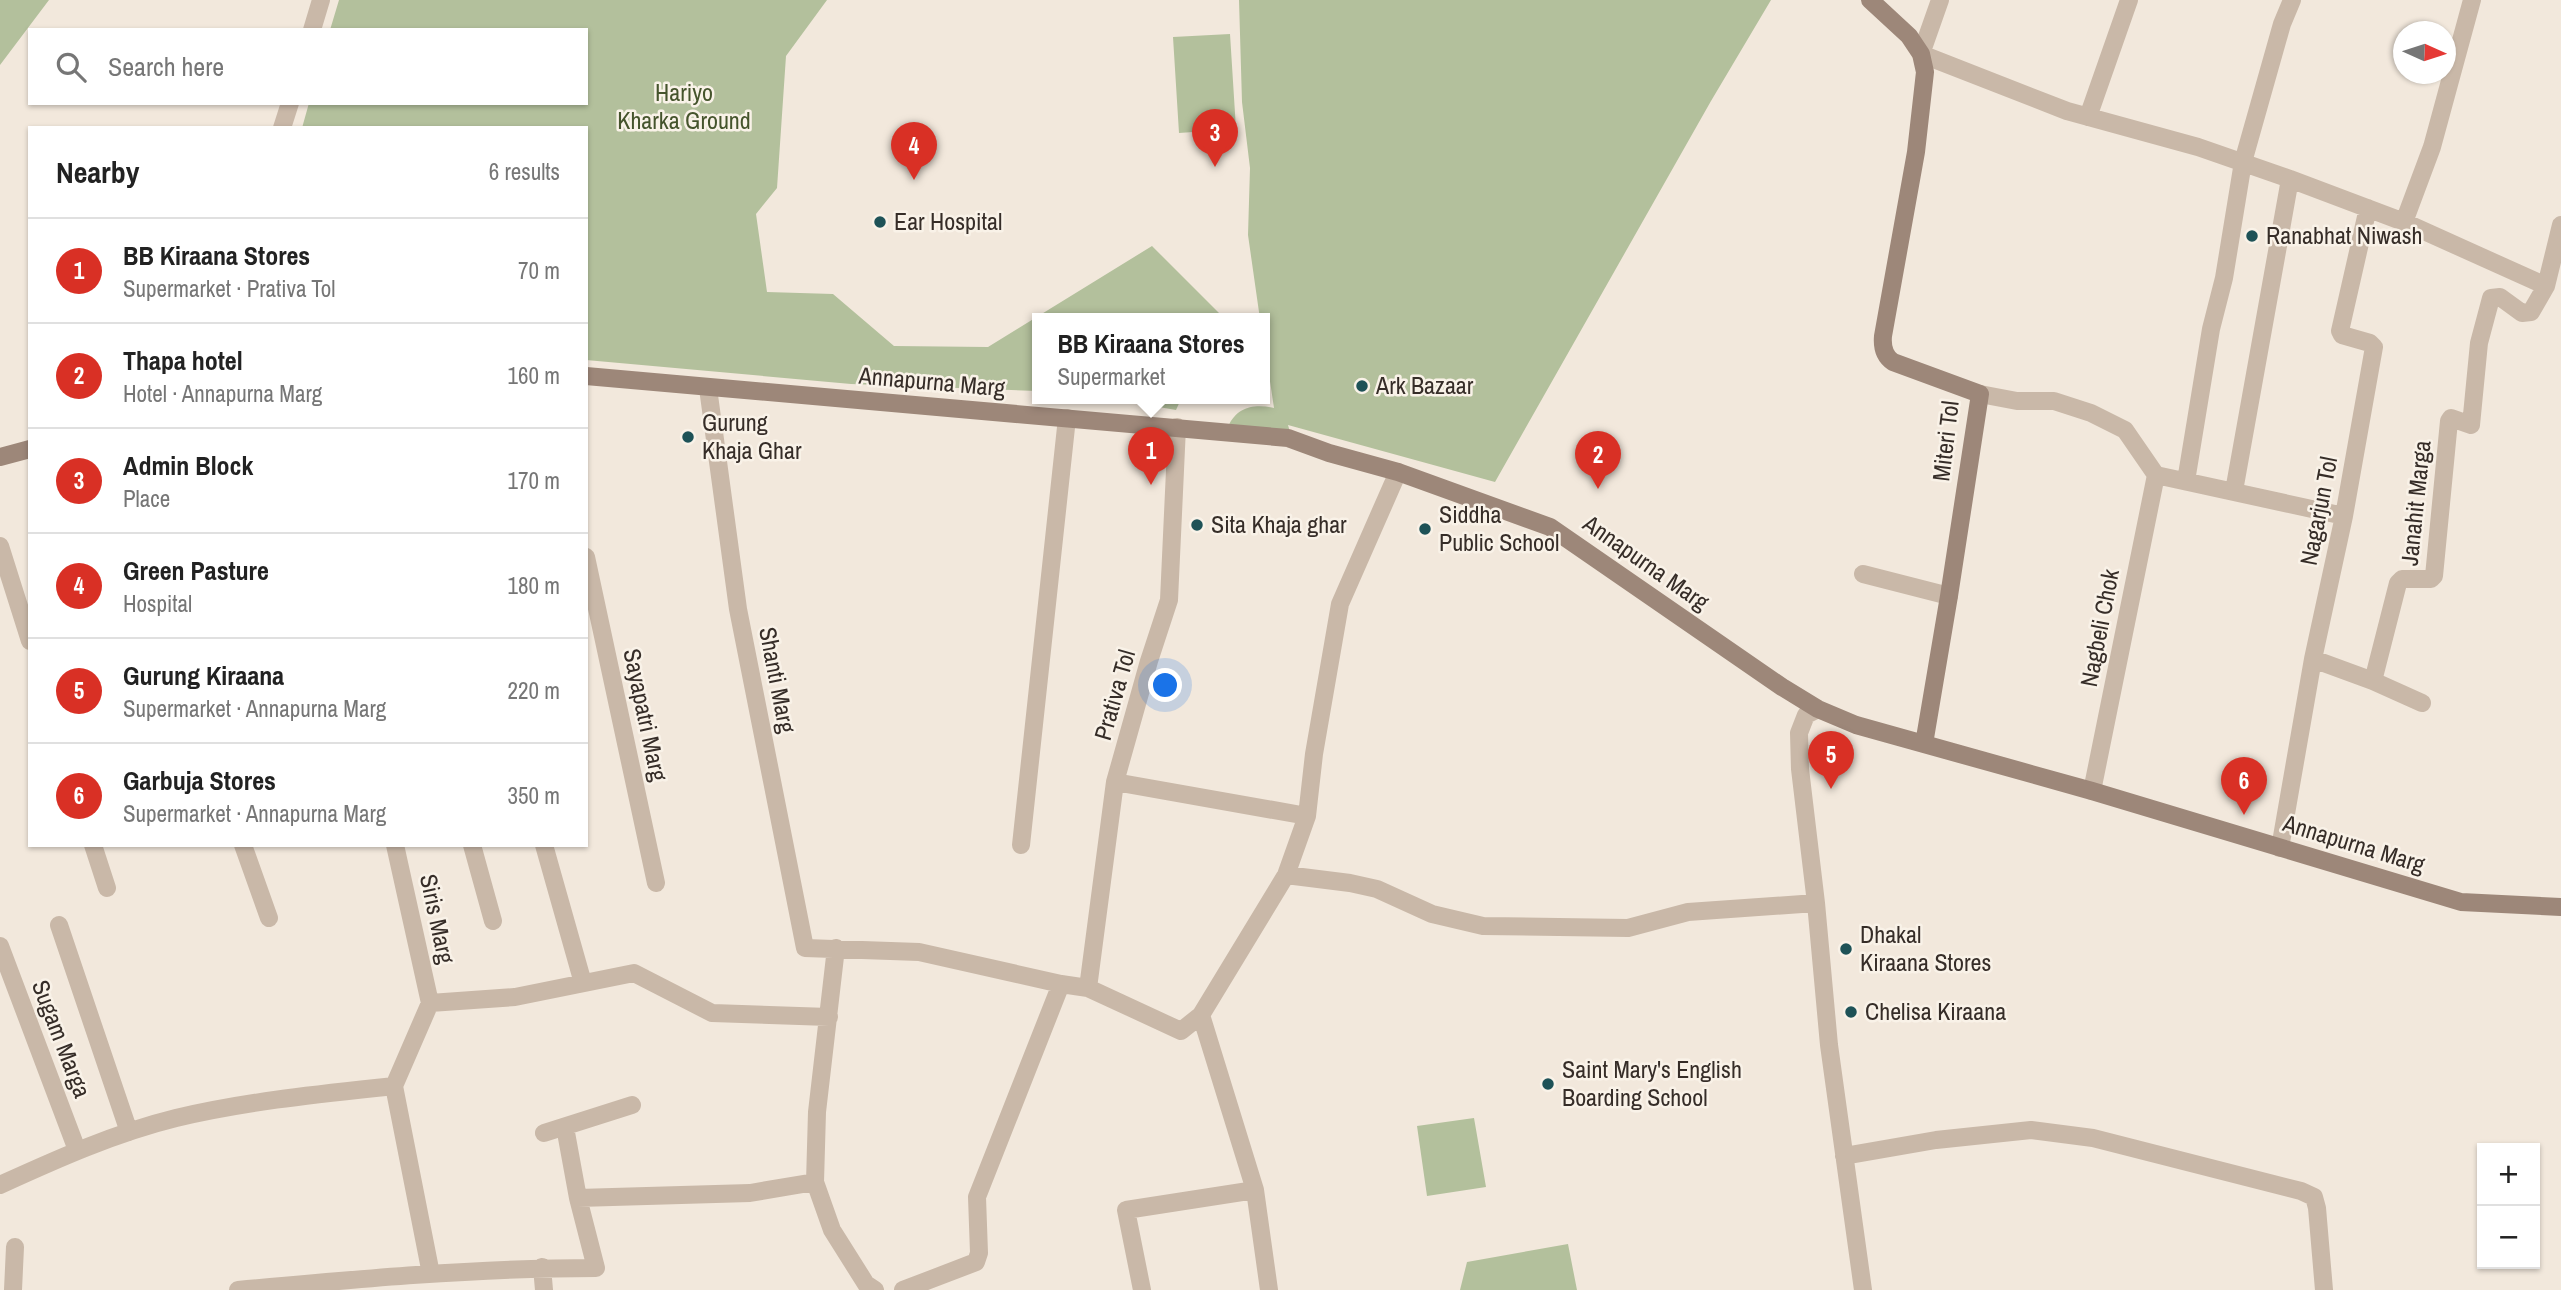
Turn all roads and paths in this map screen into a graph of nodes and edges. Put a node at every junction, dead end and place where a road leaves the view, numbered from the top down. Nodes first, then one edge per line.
1 (321, 0) edge
2 (1870, 0) edge
3 (1940, 0) edge
4 (2129, 0) edge
5 (2292, 0) edge
6 (2472, 0) edge
7 (313, 28) edge
8 (1921, 54) junction
9 (289, 105) edge
10 (2088, 117) junction
11 (283, 126) edge
12 (2243, 162) junction
13 (2290, 179) junction
14 (2368, 208) junction
15 (2404, 222) junction
16 (2561, 225) edge
17 (2546, 286) junction
18 (588, 376) edge
19 (708, 388) junction
20 (1980, 394) junction
21 (1067, 418) junction
22 (1177, 427) junction
23 (28, 450) edge
24 (0, 457) edge
25 (1398, 472) junction
26 (2156, 475) junction
27 (2186, 481) junction
28 (2234, 491) junction
29 (2344, 516) junction
30 (0, 546) edge
31 (588, 566) edge
32 (1863, 574) dead end
33 (1950, 596) junction
34 (28, 635) edge
35 (2313, 659) junction
36 (2373, 681) junction
37 (2422, 703) dead end
38 (1818, 709) junction
39 (1924, 744) junction
40 (1115, 782) junction
41 (2092, 791) junction
42 (1307, 816) junction
43 (1021, 845) dead end
44 (94, 847) edge
45 (244, 847) edge
46 (395, 847) edge
47 (473, 847) edge
48 (545, 847) edge
49 (2280, 848) junction
50 (1286, 875) junction
51 (656, 883) dead end
52 (107, 888) dead end
53 (1816, 903) junction
54 (2561, 907) edge
55 (269, 918) dead end
56 (493, 921) dead end
57 (59, 925) dead end
58 (0, 946) edge
59 (836, 948) junction
60 (583, 983) junction
61 (1061, 984) junction
62 (1088, 988) junction
63 (430, 1003) junction
64 (1201, 1015) junction
65 (829, 1017) junction
66 (394, 1086) junction
67 (632, 1105) dead end
68 (565, 1127) junction
69 (129, 1132) junction
70 (544, 1133) dead end
71 (77, 1150) junction
72 (1844, 1156) junction
73 (815, 1182) junction
74 (0, 1185) edge
75 (1255, 1190) junction
76 (578, 1198) junction
77 (15, 1247) dead end
78 (542, 1267) junction
79 (431, 1274) junction
80 (13, 1290) edge
81 (238, 1290) edge
82 (544, 1290) edge
83 (875, 1290) edge
84 (903, 1290) edge
85 (1142, 1290) edge
86 (1269, 1290) edge
87 (1863, 1290) edge
88 (2324, 1290) edge

1 - 7 street
2 - 8 main road
3 - 8 street, Miteri Tol
4 - 10 street
5 - 12 street
6 - 15 street
8 - 10 street
8 - 20 main road, Miteri Tol
9 - 11 street
10 - 12 street
12 - 13 street
12 - 27 street
13 - 14 street
13 - 28 street
14 - 15 street
14 - 29 street, Nagarjun Tol
15 - 17 street
16 - 17 street, Janahit Marga
17 - 36 street, Janahit Marga
18 - 19 main road, Annapurna Marg
19 - 21 main road, Annapurna Marg
19 - 59 street, Shanti Marg
20 - 26 street
20 - 33 main road, Miteri Tol
21 - 22 main road, Annapurna Marg
21 - 43 street
22 - 25 main road, Annapurna Marg
22 - 40 street, Prativa Tol
23 - 24 main road
25 - 38 main road, Annapurna Marg
25 - 42 street
26 - 27 street
26 - 41 street, Nagbeli Chok
27 - 28 street
28 - 29 street
29 - 35 street, Nagarjun Tol
30 - 34 street
31 - 51 street, Sayapatri Marg
32 - 33 street
33 - 39 main road, Miteri Tol
35 - 36 street
35 - 49 street, Nagarjun Tol
36 - 37 street
38 - 39 main road, Annapurna Marg
38 - 53 street
39 - 41 main road, Annapurna Marg
40 - 42 street
40 - 62 street, Prativa Tol
41 - 49 main road, Annapurna Marg
42 - 50 street
44 - 52 street
45 - 55 street
46 - 63 street, Siris Marg
47 - 56 street
48 - 60 street
49 - 54 main road, Annapurna Marg
50 - 53 street
50 - 64 street
53 - 72 street
57 - 69 street
58 - 71 street, Sugam Marga
59 - 61 street
59 - 65 street
60 - 63 street
60 - 65 street
61 - 62 street
61 - 84 street
62 - 64 street
63 - 66 street
64 - 75 street
65 - 73 street
66 - 69 street
66 - 79 street
67 - 68 street
68 - 70 street
68 - 76 street
69 - 71 street
71 - 74 street
72 - 87 street
72 - 88 street
73 - 76 street
73 - 83 street
75 - 85 street
75 - 86 street
76 - 78 street
77 - 80 street
78 - 79 street
78 - 82 street
79 - 81 street

